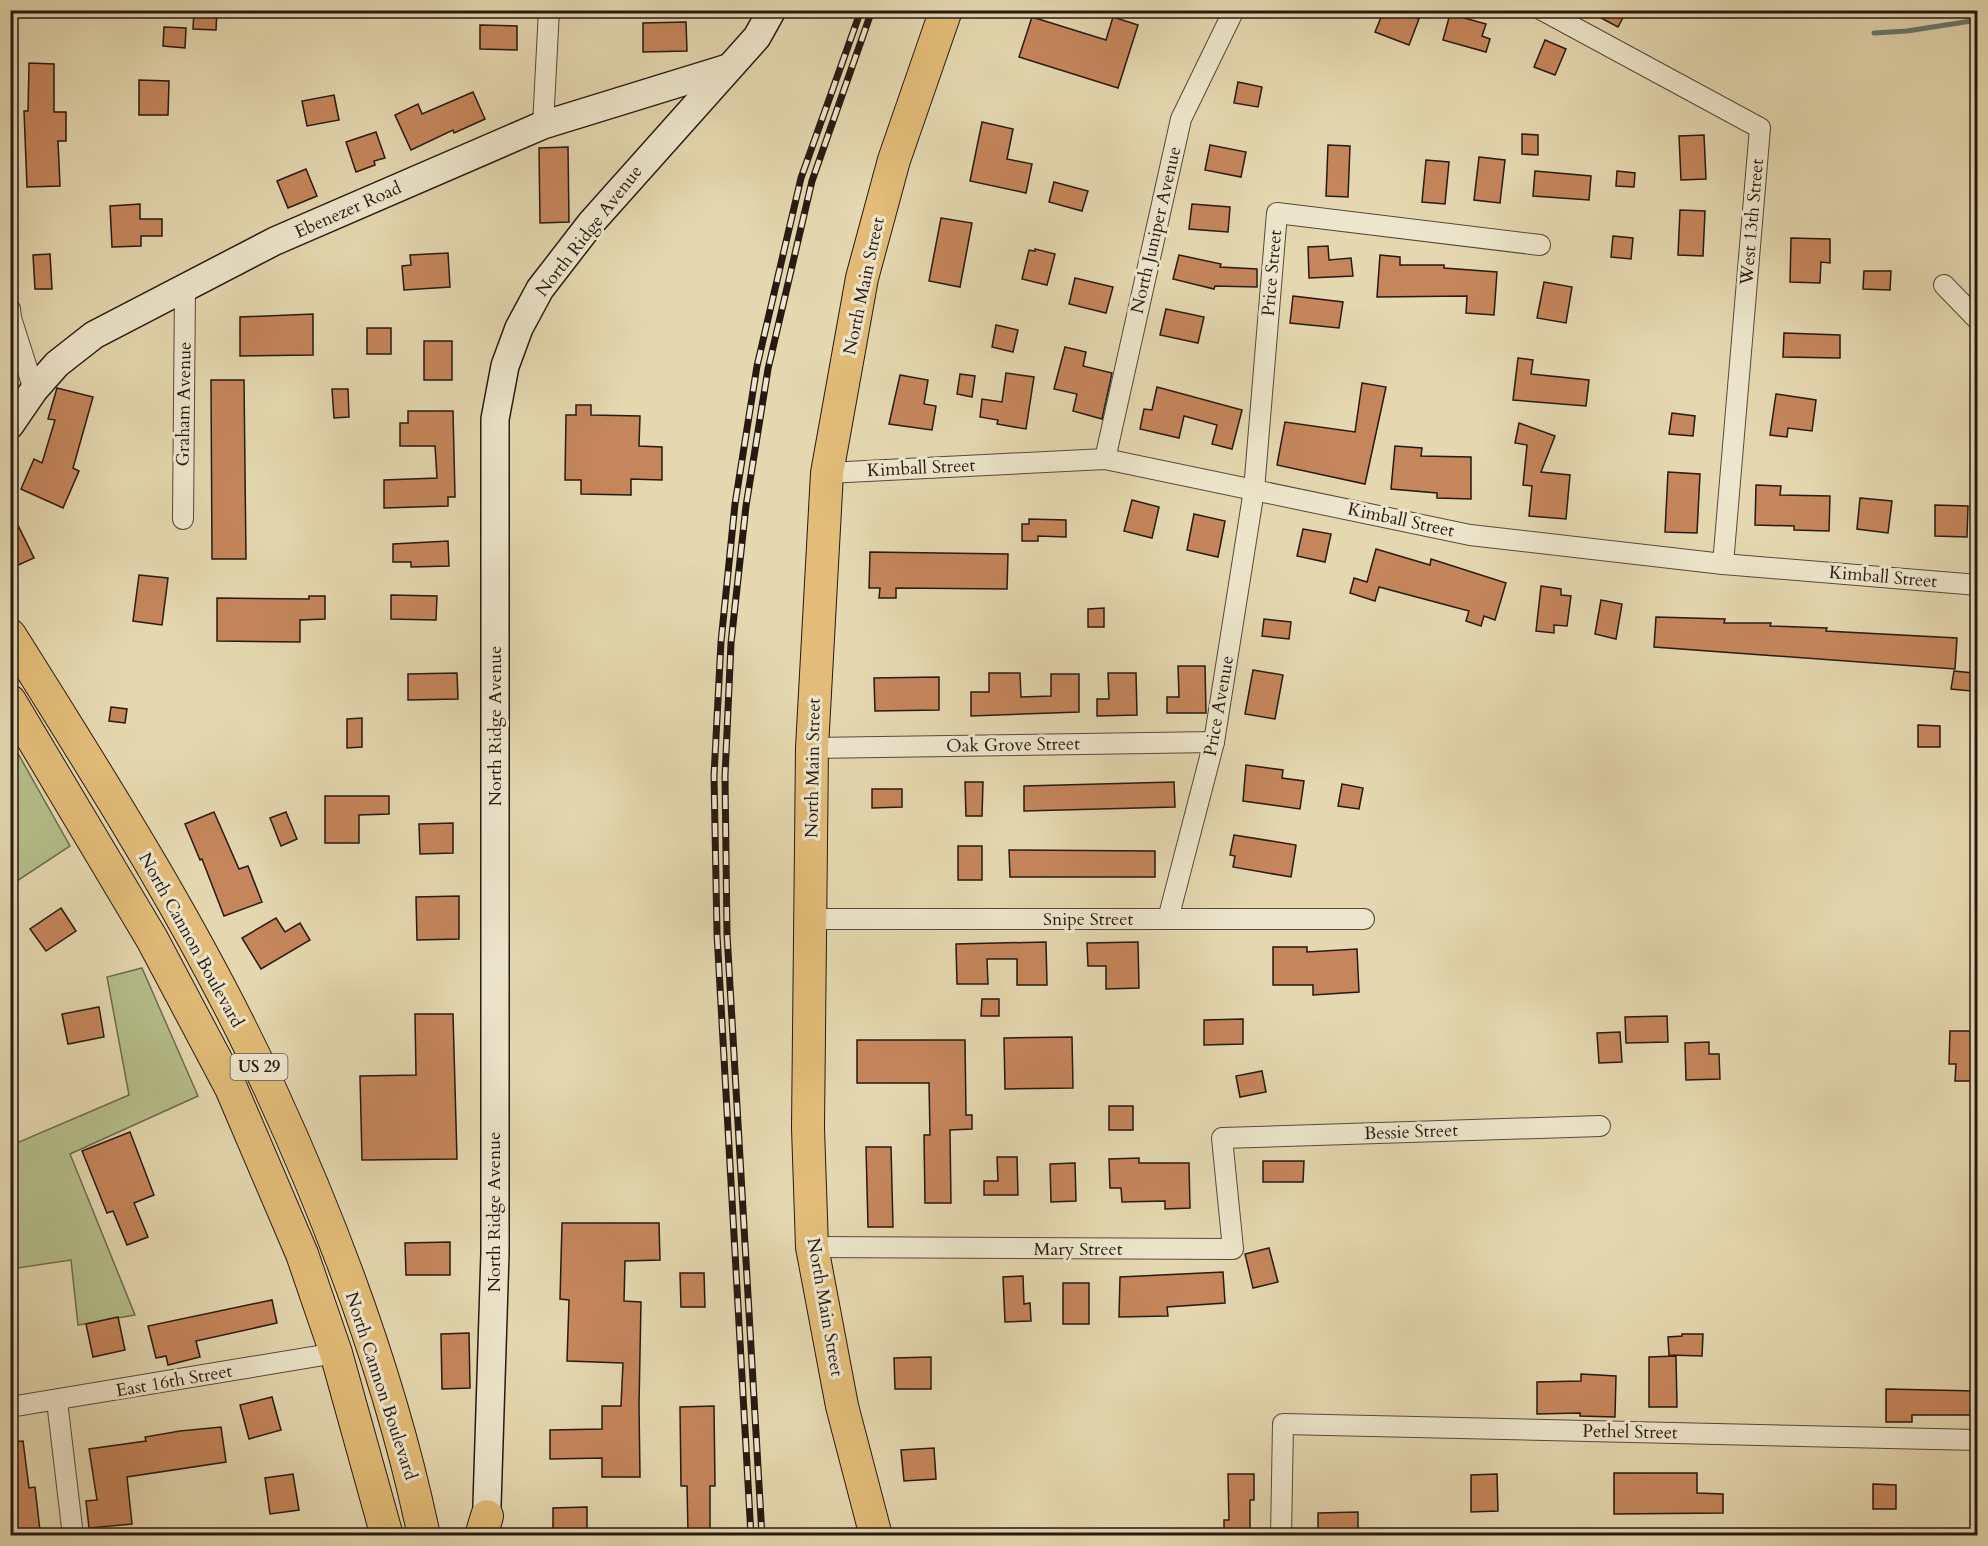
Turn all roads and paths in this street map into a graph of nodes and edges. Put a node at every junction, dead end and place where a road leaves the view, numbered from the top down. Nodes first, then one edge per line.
1 (549, 10) edge
2 (772, 10) edge
3 (946, 10) edge
4 (1234, 10) edge
5 (1542, 10) edge
6 (729, 68) junction
7 (543, 125) junction
8 (1540, 245) dead end
9 (1944, 285) dead end
10 (185, 288) junction
11 (10, 309) edge
12 (1977, 320) edge
13 (34, 390) junction
14 (10, 425) edge
15 (1106, 459) junction
16 (826, 473) junction
17 (1254, 490) junction
18 (183, 519) dead end
19 (1723, 564) junction
20 (1977, 585) edge
21 (10, 635) edge
22 (10, 701) edge
23 (1214, 742) junction
24 (812, 748) junction
25 (811, 919) junction
26 (1168, 919) junction
27 (1364, 919) dead end
28 (1600, 1126) dead end
29 (1222, 1138) joint
30 (812, 1247) junction
31 (336, 1353) junction
32 (57, 1401) junction
33 (10, 1407) edge
34 (1977, 1440) edge
35 (485, 1529) edge
36 (73, 1536) edge
37 (387, 1536) edge
38 (424, 1536) edge
39 (876, 1536) edge
40 (1281, 1536) edge

1 - 7 street
2 - 6 street, North Ridge Avenue
3 - 16 main road, North Main Street
4 - 15 street, North Juniper Avenue
5 - 19 street, West 13th Street
6 - 7 street, Ebenezer Road
6 - 35 street, North Ridge Avenue
7 - 10 street, Ebenezer Road
8 - 17 street, Price Street
9 - 12 street
10 - 13 street, Ebenezer Road
10 - 18 street, Graham Avenue
11 - 13 street
13 - 14 street, Ebenezer Road
15 - 16 street, Kimball Street
15 - 17 street, Kimball Street
16 - 24 main road, North Main Street
17 - 19 street, Kimball Street
17 - 23 street, Price Avenue
19 - 20 street, Kimball Street
21 - 38 main road, North Cannon Boulevard / US 29
22 - 31 main road, North Cannon Boulevard / US 29
23 - 24 street, Oak Grove Street
23 - 26 street, Price Avenue
24 - 25 main road, North Main Street
25 - 26 street, Snipe Street
25 - 30 main road, North Main Street
26 - 27 street, Snipe Street
28 - 29 street, Bessie Street
29 - 30 street, Mary Street
30 - 39 main road, North Main Street
31 - 32 street, East 16th Street
31 - 37 main road, North Cannon Boulevard / US 29
32 - 33 street, East 16th Street
32 - 36 street
34 - 40 street, Pethel Street

